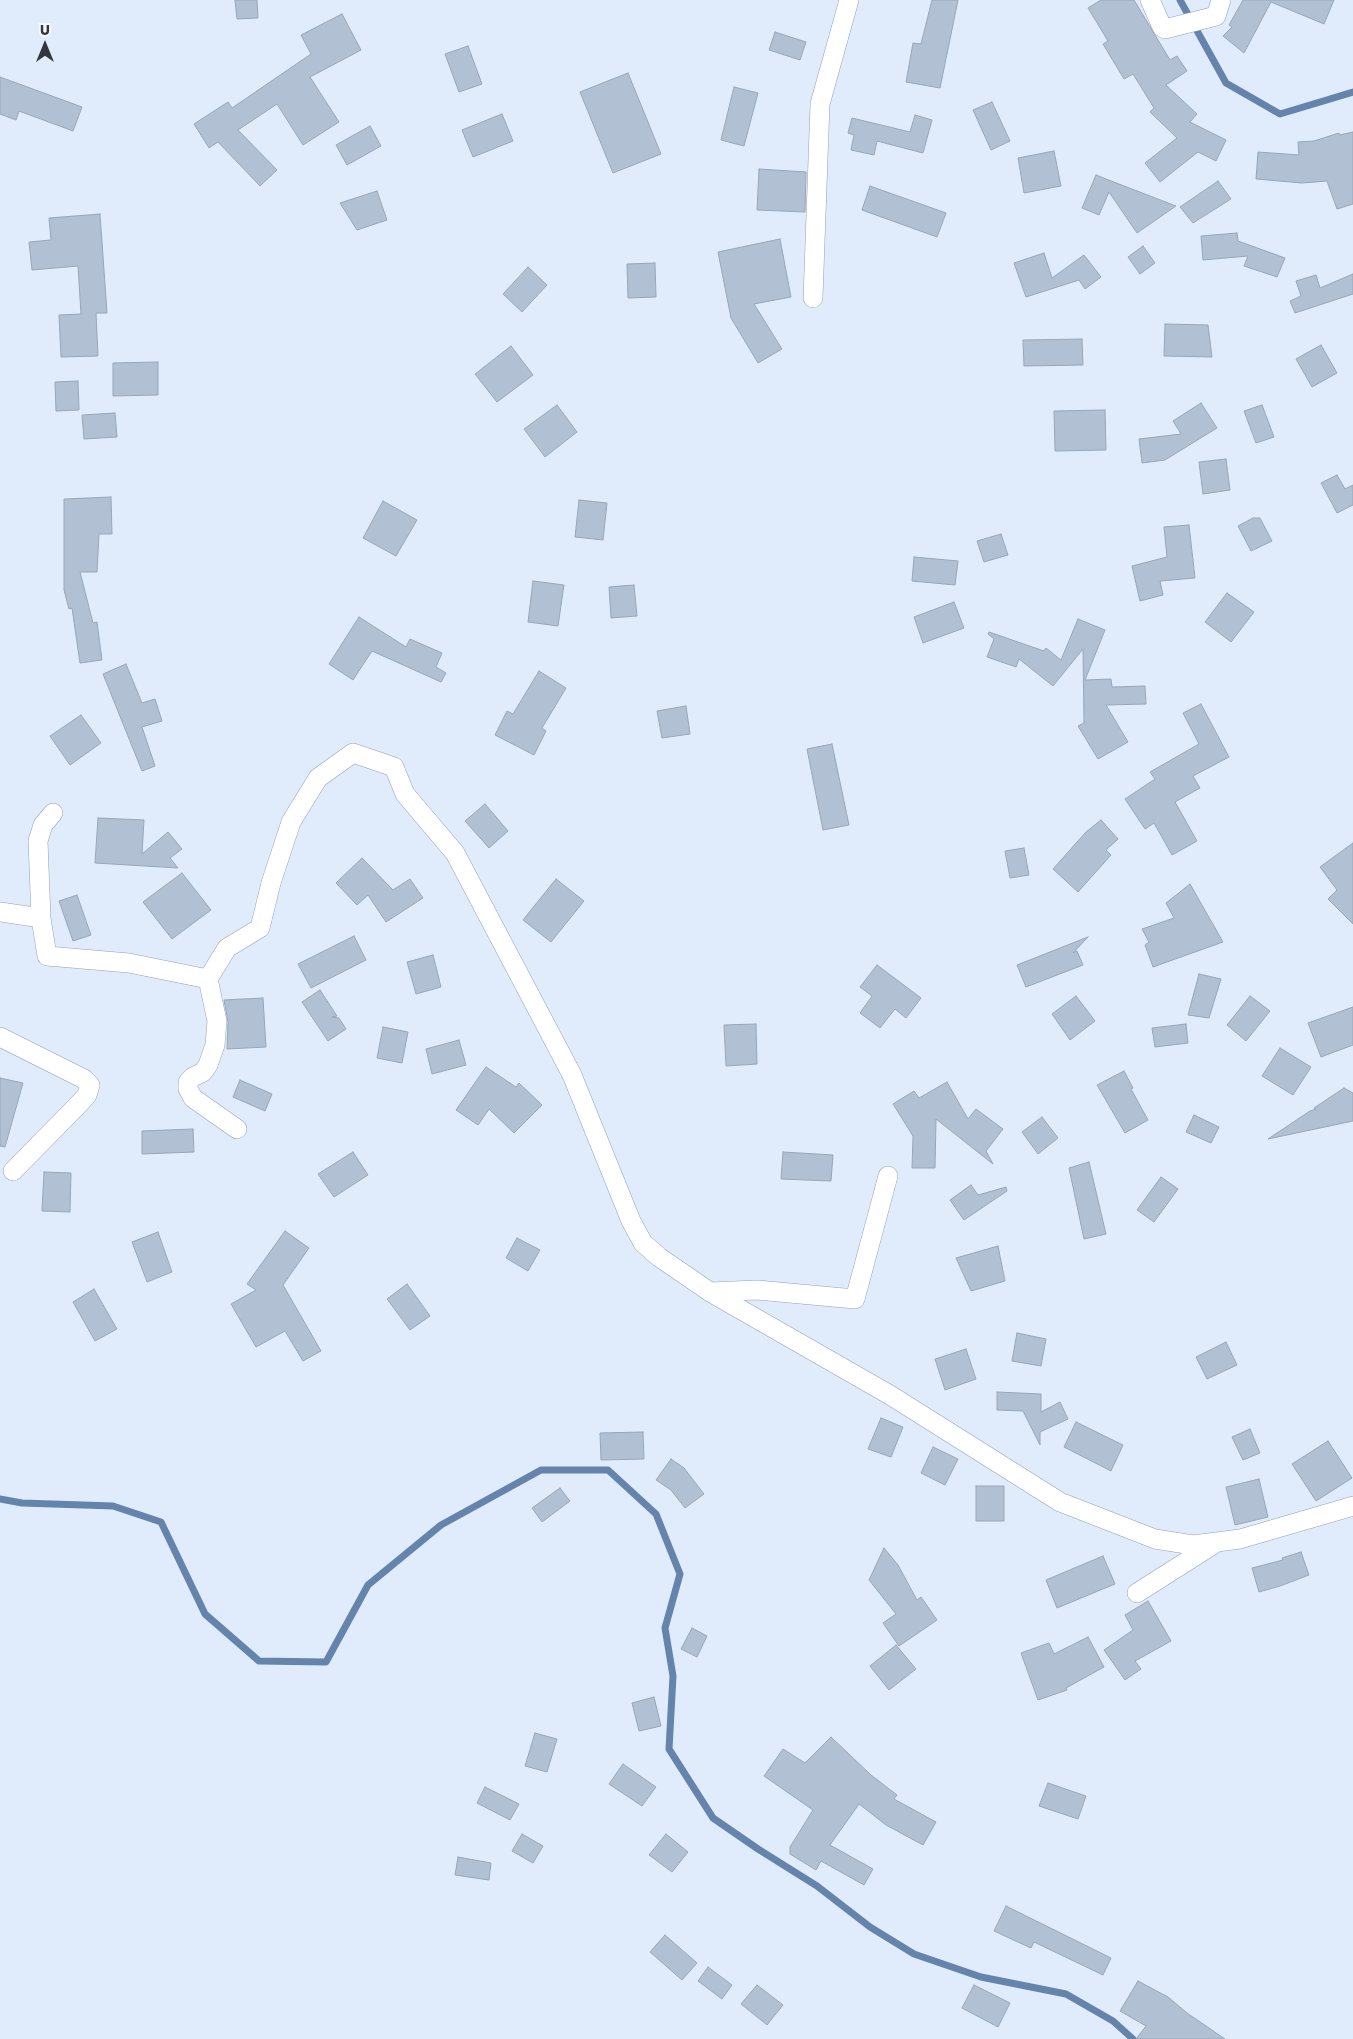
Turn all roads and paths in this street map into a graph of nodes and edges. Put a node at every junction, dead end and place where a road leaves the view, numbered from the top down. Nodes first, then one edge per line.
1 (849, 0) edge
2 (1150, 0) edge
3 (1218, 8) edge
4 (813, 298) dead end
5 (53, 814) dead end
6 (0, 912) edge
7 (41, 918) junction
8 (208, 979) junction
9 (0, 1037) edge
10 (237, 1129) dead end
11 (13, 1171) dead end
12 (888, 1176) dead end
13 (710, 1292) junction
14 (1353, 1506) edge
15 (1217, 1542) junction
16 (1138, 1593) dead end

1 - 4 street
2 - 3 street
5 - 7 street
6 - 7 street
7 - 8 street
8 - 10 street
8 - 13 street
9 - 11 street
12 - 13 street
13 - 15 street
14 - 15 street
15 - 16 street

